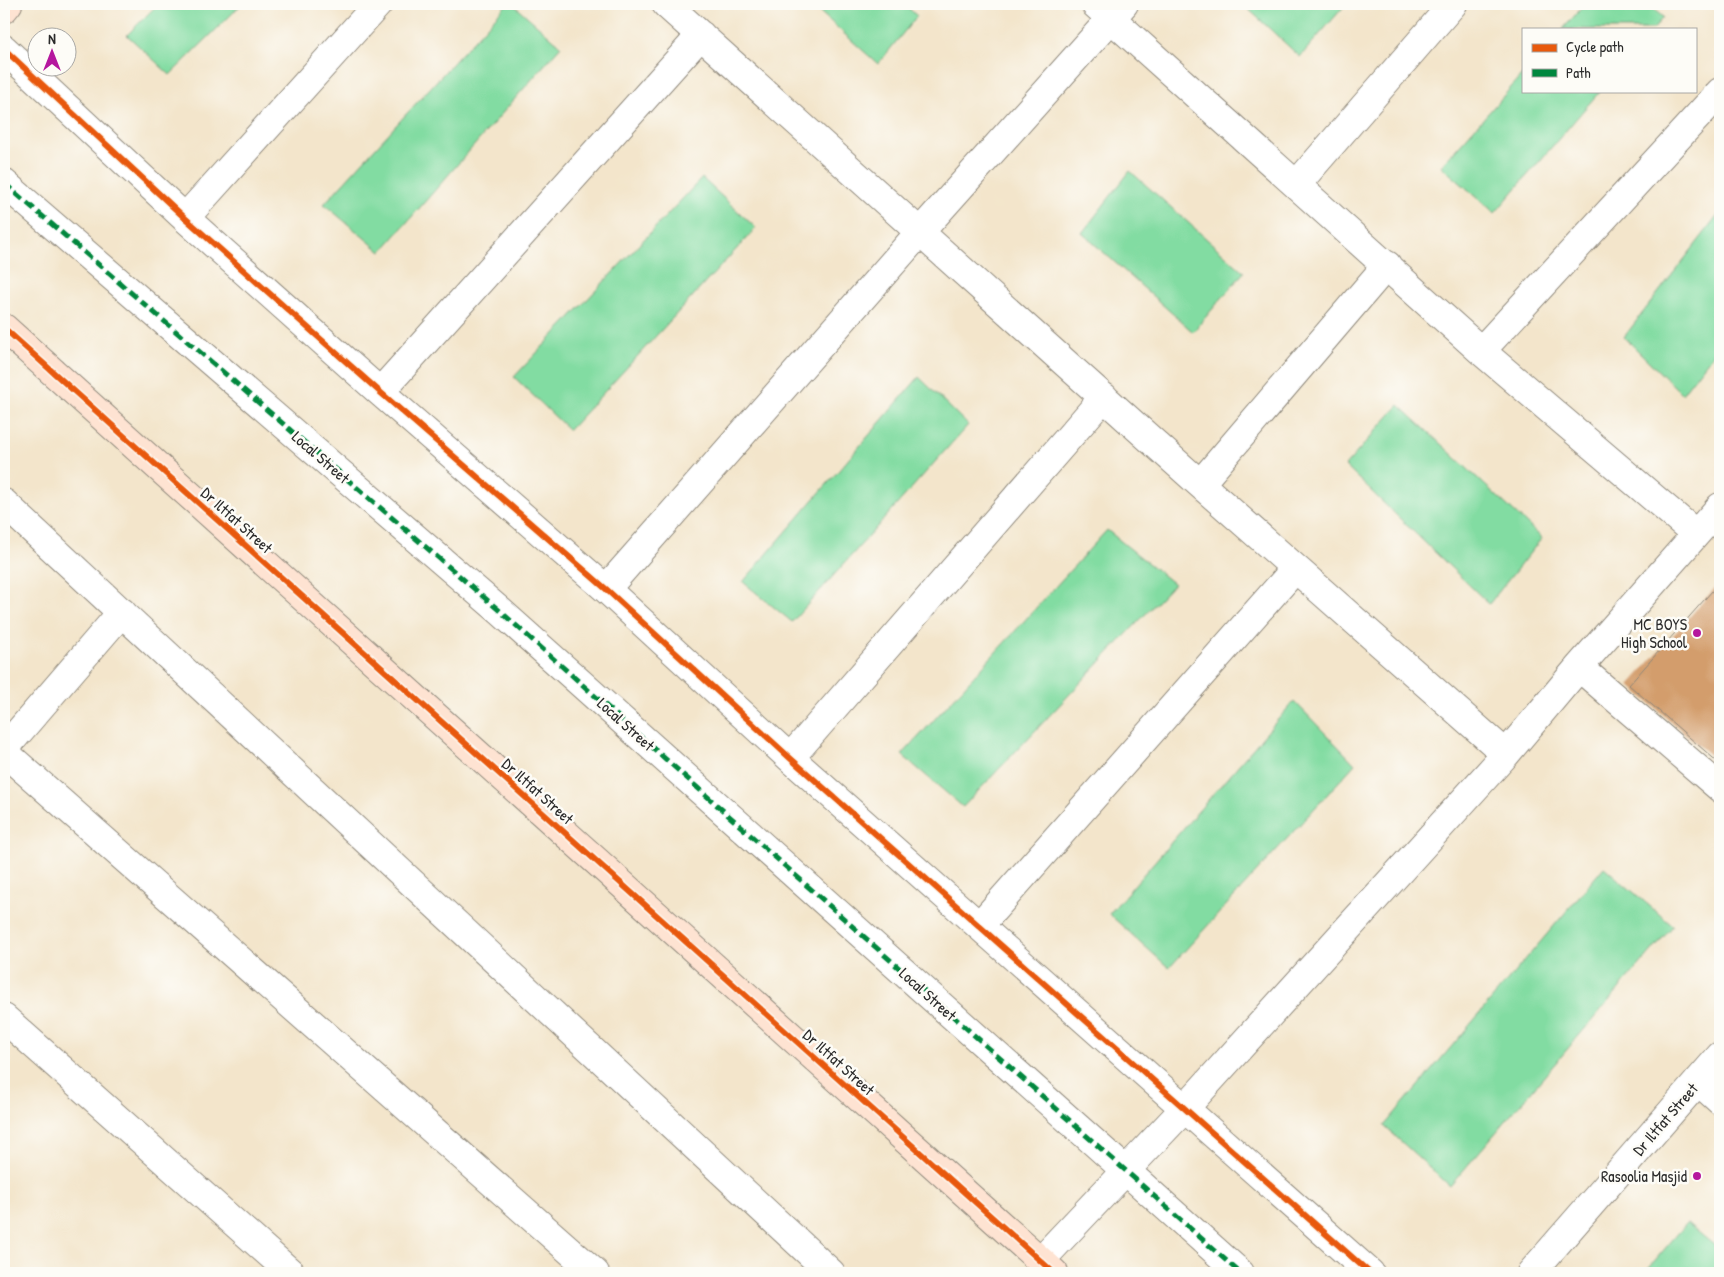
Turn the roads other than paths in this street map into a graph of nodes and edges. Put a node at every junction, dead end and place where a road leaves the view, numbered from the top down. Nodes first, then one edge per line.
1 (8, 4) edge
2 (378, 4) edge
3 (666, 4) edge
4 (1452, 4) edge
5 (1110, 8) edge
6 (4, 9) edge
7 (701, 35) junction
8 (4, 49) edge
9 (1720, 92) edge
10 (4, 183) edge
11 (1297, 184) junction
12 (185, 218) junction
13 (920, 232) junction
14 (1387, 266) junction
15 (4, 328) edge
16 (1481, 351) junction
17 (380, 392) junction
18 (1104, 397) junction
19 (1200, 484) junction
20 (4, 503) edge
21 (1720, 507) edge
22 (1696, 534) junction
23 (1295, 569) junction
24 (606, 589) junction
25 (122, 612) junction
26 (1579, 667) junction
27 (4, 751) edge
28 (1506, 754) junction
29 (790, 758) junction
30 (1720, 788) edge
31 (978, 926) junction
32 (4, 1018) edge
33 (1720, 1056) edge
34 (1698, 1081) junction
35 (1720, 1101) edge
36 (1184, 1109) junction
37 (1125, 1171) junction
38 (1047, 1267) edge
39 (290, 1273) edge
40 (596, 1273) edge
41 (831, 1273) edge
42 (1240, 1273) edge
43 (1370, 1273) edge
44 (1531, 1273) edge

1 - 6 street
2 - 12 street
3 - 7 street
4 - 11 street
5 - 11 street
5 - 13 street
7 - 13 street
7 - 17 street
8 - 12 street
9 - 16 street
10 - 37 street, Local Street
11 - 14 street
12 - 17 street
13 - 18 street
13 - 24 street
14 - 16 street
14 - 19 street
15 - 38 street, Dr Iltfat Street
16 - 22 street
17 - 24 street
18 - 19 street
18 - 29 street
19 - 23 street
20 - 25 street
21 - 22 street
22 - 26 street
23 - 28 street
23 - 31 street
24 - 29 street
25 - 27 street
25 - 41 street
26 - 28 street
26 - 30 street
27 - 40 street
28 - 36 street
29 - 31 street
31 - 36 street
32 - 39 street
33 - 34 street, Dr Iltfat Street
34 - 35 street
34 - 44 street, Dr Iltfat Street
36 - 37 street
36 - 43 street
37 - 38 street
37 - 42 street, Local Street

